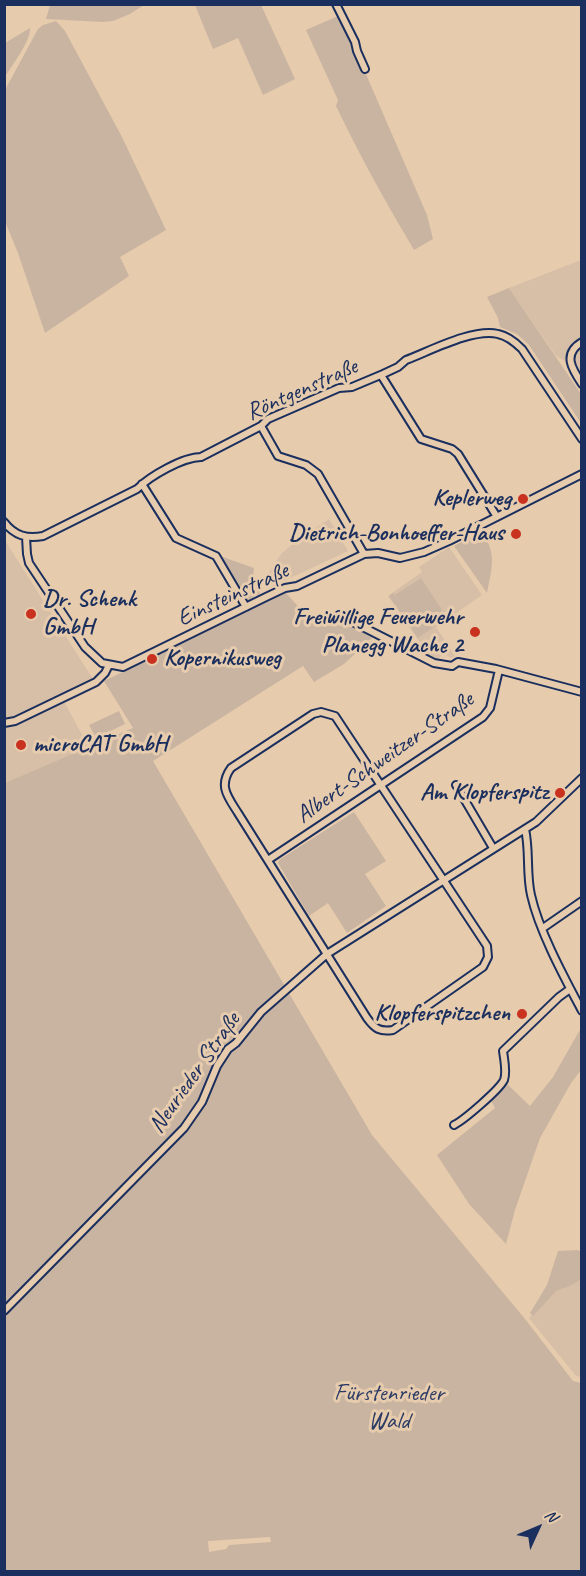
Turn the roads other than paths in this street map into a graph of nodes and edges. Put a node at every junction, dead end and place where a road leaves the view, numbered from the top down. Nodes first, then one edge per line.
1 (336, 4) edge
2 (365, 69) dead end
3 (582, 342) edge
4 (381, 375) junction
5 (582, 384) edge
6 (261, 426) junction
7 (582, 439) edge
8 (582, 474) edge
9 (142, 484) junction
10 (497, 517) junction
11 (4, 522) edge
12 (26, 537) junction
13 (364, 554) junction
14 (246, 606) junction
15 (339, 615) dead end
16 (109, 665) junction
17 (500, 670) junction
18 (582, 692) edge
19 (4, 723) edge
20 (582, 778) edge
21 (381, 785) junction
22 (456, 785) dead end
23 (525, 829) junction
24 (493, 848) junction
25 (268, 860) junction
26 (443, 880) junction
27 (582, 901) edge
28 (543, 928) junction
29 (327, 954) junction
30 (570, 989) junction
31 (582, 1011) edge
32 (454, 1125) dead end
33 (4, 1311) edge

1 - 2 street
3 - 5 street
4 - 6 street, Röntgenstraße
4 - 7 street, Röntgenstraße
4 - 10 street
6 - 9 street, Röntgenstraße
6 - 13 street
8 - 10 street
9 - 12 street, Röntgenstraße
9 - 14 street
10 - 13 street
11 - 12 street
12 - 16 street
13 - 14 street, Einsteinstraße
14 - 16 street, Einsteinstraße
15 - 17 street
16 - 19 street
17 - 18 street
17 - 21 street, Albert-Schweitzer-Straße
20 - 23 street, Neurieder Straße
21 - 25 street, Albert-Schweitzer-Straße
21 - 25 street
21 - 26 street
22 - 24 street
23 - 24 street, Neurieder Straße
23 - 28 street
24 - 26 street, Neurieder Straße
25 - 29 street
26 - 29 street, Neurieder Straße
26 - 29 street
27 - 28 street
28 - 30 street
29 - 33 street, Neurieder Straße
30 - 31 street
30 - 32 street

